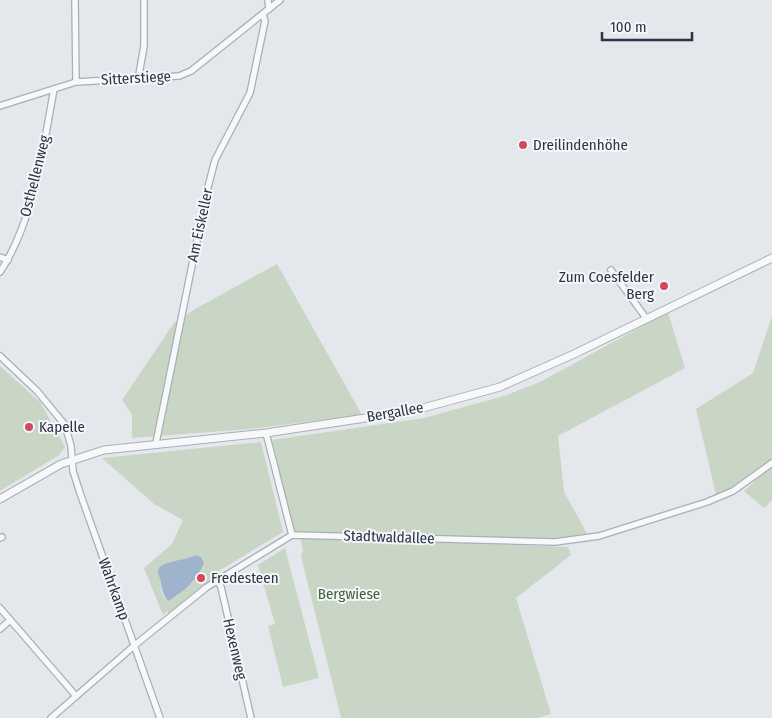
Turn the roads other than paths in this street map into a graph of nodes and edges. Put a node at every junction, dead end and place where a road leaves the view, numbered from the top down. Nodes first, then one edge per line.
1 (75, 0) edge
2 (144, 0) edge
3 (268, 0) edge
4 (280, 0) edge
5 (269, 9) junction
6 (263, 15) junction
7 (138, 80) junction
8 (76, 82) junction
9 (54, 89) junction
10 (0, 106) edge
11 (0, 257) edge
12 (772, 258) edge
13 (8, 260) junction
14 (611, 270) dead end
15 (0, 272) edge
16 (646, 318) junction
17 (0, 356) edge
18 (266, 433) junction
19 (156, 443) junction
20 (72, 459) junction
21 (772, 462) edge
22 (0, 499) edge
23 (292, 535) junction
24 (217, 580) junction
25 (0, 608) edge
26 (9, 621) junction
27 (0, 628) edge
28 (135, 645) junction
29 (76, 696) junction
30 (51, 718) edge
31 (160, 718) edge
32 (251, 718) edge

1 - 8 street
2 - 7 street
3 - 5 street
4 - 5 street, Sitterstiege
5 - 6 street, Sitterstiege
6 - 7 street, Sitterstiege
6 - 19 street, Am Eiskeller
7 - 8 street, Sitterstiege
8 - 9 street, Sitterstiege
9 - 10 street, Sitterstiege
9 - 13 street, Osthellenweg
11 - 13 street
12 - 16 street, Bergallee
13 - 15 street, Osthellenweg
14 - 16 street
16 - 18 street, Bergallee
17 - 20 street, Wahrkamp
18 - 19 street, Bergallee
18 - 23 street
19 - 20 street, Bergallee
20 - 22 street, Bergallee
20 - 28 street, Wahrkamp
21 - 23 street, Stadtwaldallee
23 - 24 street
24 - 28 street
24 - 32 street, Hexenweg
25 - 26 street
26 - 27 street
26 - 29 street
28 - 29 street
28 - 31 street, Wahrkamp
29 - 30 street

